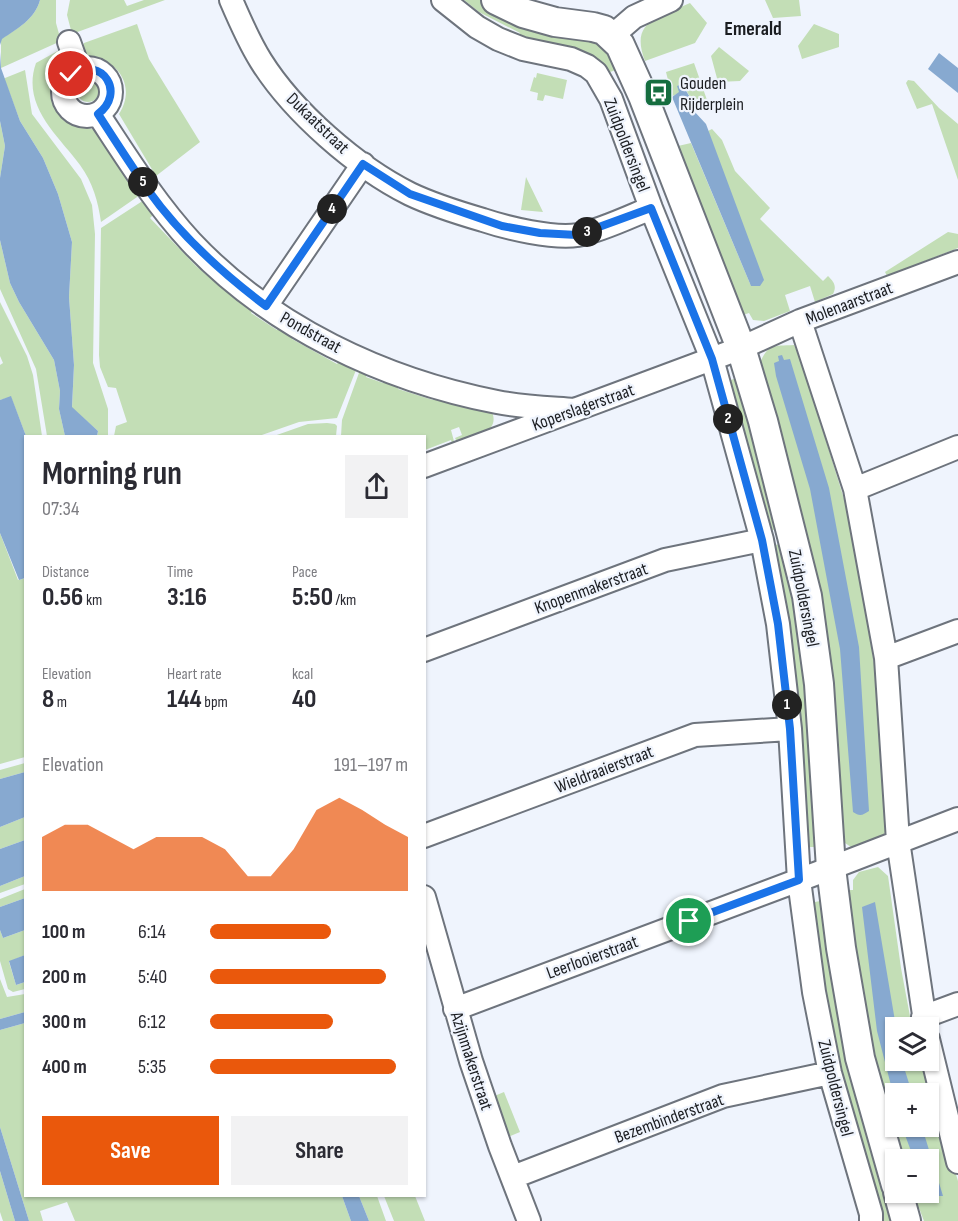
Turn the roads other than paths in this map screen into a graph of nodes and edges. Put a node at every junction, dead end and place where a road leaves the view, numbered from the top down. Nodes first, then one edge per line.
1 (231, 0) edge
2 (443, 0) edge
3 (496, 0) edge
4 (671, 0) edge
5 (612, 36) junction
6 (69, 42) dead end
7 (79, 70) junction
8 (98, 114) junction
9 (363, 164) junction
10 (651, 208) junction
11 (958, 262) edge
12 (266, 306) junction
13 (801, 321) junction
14 (741, 348) junction
15 (712, 359) junction
16 (498, 402) junction
17 (574, 410) junction
18 (495, 440) junction
19 (958, 447) edge
20 (426, 465) edge
21 (855, 489) junction
22 (762, 540) junction
23 (958, 631) edge
24 (426, 649) edge
25 (886, 658) junction
26 (790, 729) junction
27 (958, 819) edge
28 (426, 835) edge
29 (898, 841) junction
30 (831, 868) junction
31 (799, 880) junction
32 (426, 904) edge
33 (958, 1004) edge
34 (455, 1009) junction
35 (924, 1017) edge
36 (939, 1018) edge
37 (936, 1071) edge
38 (830, 1073) junction
39 (886, 1149) edge
40 (958, 1162) edge
41 (513, 1177) junction
42 (901, 1203) edge
43 (529, 1221) edge
44 (871, 1221) edge
45 (906, 1221) edge

1 - 9 street, Dukaatstraat
2 - 10 street, Zuidpoldersingel
3 - 5 street
4 - 5 street
5 - 14 street, Zuidpoldersingel
6 - 7 street
7 - 8 street
7 - 8 street
8 - 12 street, Pondstraat
9 - 10 street, Dukaatstraat
9 - 12 street
10 - 15 street, Zuidpoldersingel
11 - 13 street, Molenaarstraat
12 - 16 street, Pondstraat
13 - 14 street, Molenaarstraat
13 - 21 street
14 - 15 street, Koperslagerstraat
14 - 30 street, Zuidpoldersingel
15 - 17 street, Koperslagerstraat
15 - 22 street, Zuidpoldersingel
16 - 17 street, Pondstraat
16 - 18 street
17 - 18 street, Koperslagerstraat
18 - 20 street, Koperslagerstraat
19 - 21 street
21 - 25 street
22 - 24 street, Knopenmakerstraat
22 - 26 street, Zuidpoldersingel
23 - 25 street
25 - 29 street
26 - 28 street, Wieldraaierstraat
26 - 31 street, Zuidpoldersingel
27 - 29 street, Leerlooierstraat
29 - 30 street, Leerlooierstraat
29 - 35 street
30 - 31 street, Leerlooierstraat
30 - 39 street, Zuidpoldersingel
31 - 34 street, Leerlooierstraat
31 - 38 street, Zuidpoldersingel
32 - 34 street, Azijnmakerstraat
33 - 36 street
34 - 41 street, Azijnmakerstraat
37 - 40 street
38 - 41 street, Bezembinderstraat
38 - 44 street, Zuidpoldersingel
41 - 43 street, Azijnmakerstraat
42 - 45 street

